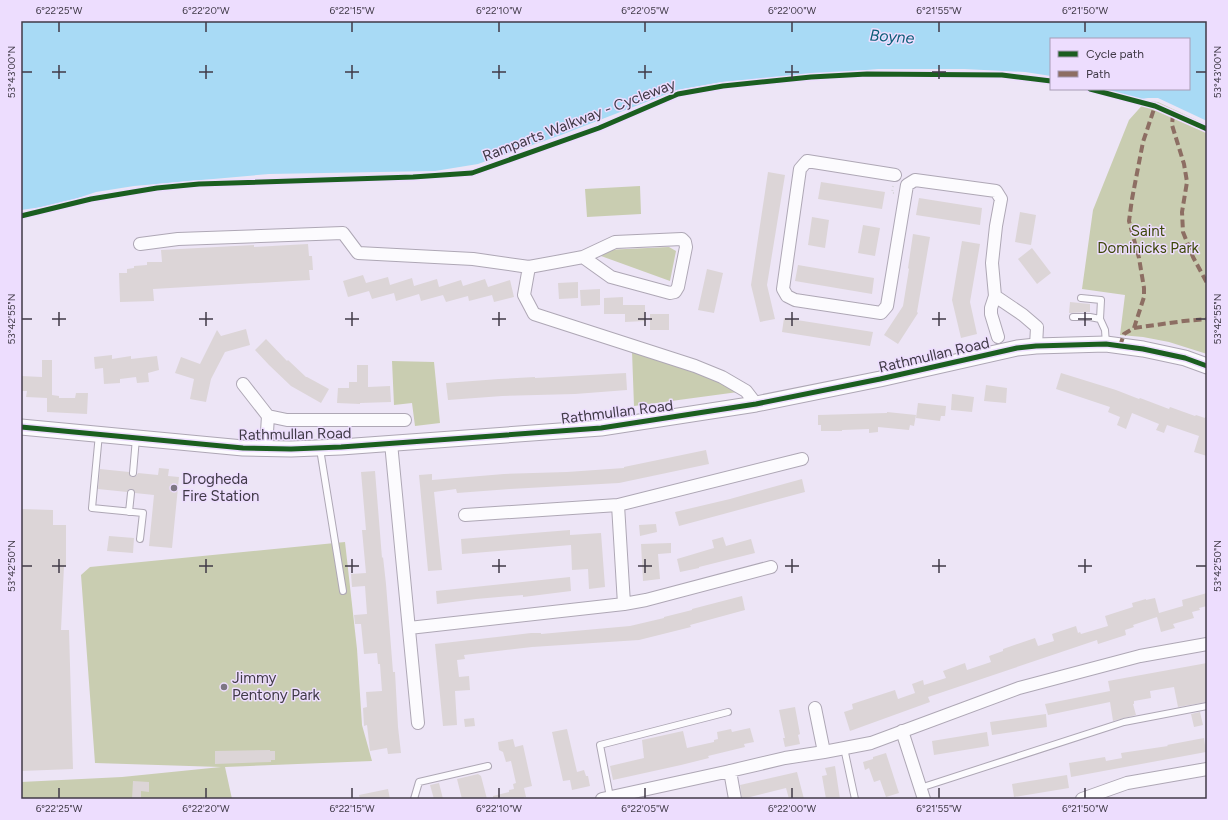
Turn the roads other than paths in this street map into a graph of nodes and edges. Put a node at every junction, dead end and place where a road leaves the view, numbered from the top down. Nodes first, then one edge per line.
1 (895, 175) dead end
2 (140, 244) dead end
3 (583, 258) junction
4 (529, 267) junction
5 (995, 296) junction
6 (1081, 298) dead end
7 (1073, 317) dead end
8 (1100, 319) junction
9 (998, 337) dead end
10 (1106, 344) junction
11 (1036, 346) junction
12 (1207, 366) edge
13 (243, 384) dead end
14 (756, 404) junction
15 (268, 416) junction
16 (405, 420) dead end
17 (21, 427) edge
18 (99, 434) junction
19 (136, 438) junction
20 (391, 443) junction
21 (320, 447) junction
22 (266, 448) junction
23 (802, 459) dead end
24 (133, 473) dead end
25 (131, 492) dead end
26 (618, 505) junction
27 (129, 512) junction
28 (465, 515) dead end
29 (140, 539) dead end
30 (771, 567) dead end
31 (343, 591) dead end
32 (624, 604) junction
33 (409, 628) junction
34 (1207, 644) edge
35 (1207, 706) edge
36 (815, 708) dead end
37 (728, 712) dead end
38 (418, 723) dead end
39 (902, 731) junction
40 (844, 748) junction
41 (824, 752) junction
42 (488, 766) dead end
43 (1207, 769) edge
44 (730, 771) junction
45 (922, 794) edge
46 (612, 798) edge
47 (414, 799) edge
48 (735, 799) edge
49 (855, 799) edge
50 (1082, 799) edge

1 - 5 street
2 - 4 street
3 - 3 street
3 - 4 street
4 - 14 street
5 - 9 street
5 - 11 street
6 - 8 lane
7 - 8 lane
8 - 10 lane
10 - 11 street, Rathmullan Road
10 - 12 street, Rathmullan Road
11 - 14 street, Rathmullan Road
13 - 15 street
14 - 20 street, Rathmullan Road
15 - 16 street
15 - 22 street
17 - 18 street, Rathmullan Road
18 - 19 street, Rathmullan Road
18 - 27 lane
19 - 22 street, Rathmullan Road
19 - 24 lane
20 - 21 street, Rathmullan Road
20 - 33 street
21 - 22 street, Rathmullan Road
21 - 31 lane
23 - 26 street
25 - 27 lane
26 - 28 street
26 - 32 street
27 - 29 lane
30 - 32 street
32 - 33 street
33 - 38 street
34 - 39 street
35 - 45 lane
36 - 41 street
37 - 46 lane
39 - 40 street
39 - 45 street
40 - 41 street
40 - 49 lane
41 - 44 street
42 - 47 lane
43 - 50 street
44 - 46 street
44 - 48 street

